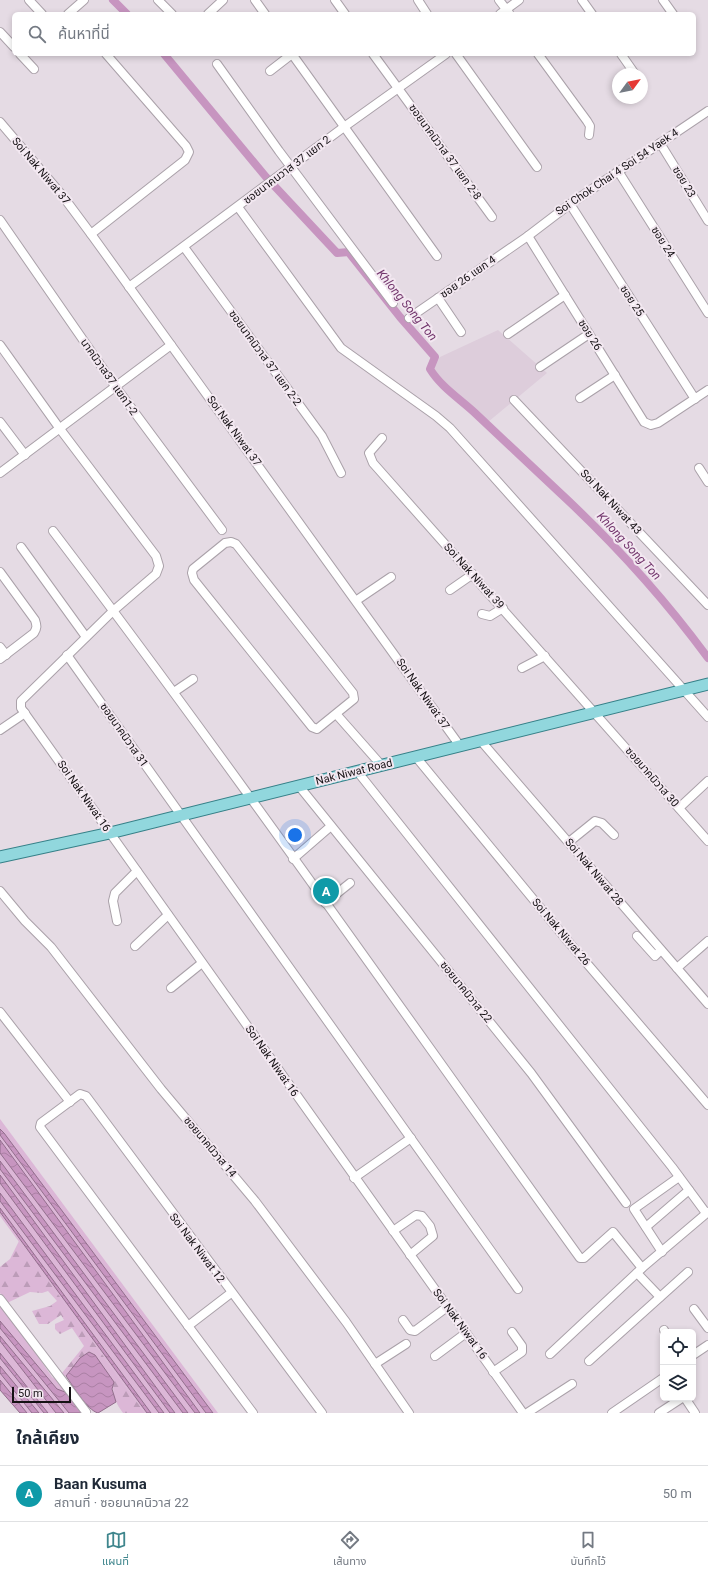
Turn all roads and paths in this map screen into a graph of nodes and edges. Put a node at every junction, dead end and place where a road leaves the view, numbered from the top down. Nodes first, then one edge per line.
1 (28, 0) edge
2 (84, 0) edge
3 (158, 0) edge
4 (223, 0) edge
5 (335, 0) edge
6 (418, 0) edge
7 (499, 0) edge
8 (519, 0) edge
9 (582, 0) edge
10 (663, 0) edge
11 (257, 2) edge
12 (40, 12) edge
13 (70, 12) edge
14 (170, 12) edge
15 (210, 12) edge
16 (264, 12) edge
17 (344, 12) edge
18 (426, 12) edge
19 (505, 12) edge
20 (506, 12) edge
21 (591, 12) edge
22 (672, 12) edge
23 (0, 32) edge
24 (12, 45) edge
25 (22, 56) edge
26 (108, 56) edge
27 (289, 56) edge
28 (293, 56) edge
29 (374, 56) edge
30 (443, 56) edge
31 (457, 56) edge
32 (539, 56) edge
33 (622, 56) edge
34 (216, 64) dead end
35 (631, 68) edge
36 (34, 70) dead end
37 (270, 71) dead end
38 (398, 88) junction
39 (708, 112) edge
40 (0, 122) edge
41 (344, 127) junction
42 (589, 135) dead end
43 (660, 143) junction
44 (291, 166) junction
45 (537, 168) dead end
46 (618, 171) junction
47 (570, 204) junction
48 (238, 206) junction
49 (492, 217) dead end
50 (0, 220) edge
51 (708, 222) edge
52 (91, 234) junction
53 (528, 236) junction
54 (184, 247) junction
55 (437, 256) dead end
56 (129, 287) junction
57 (565, 295) junction
58 (438, 298) junction
59 (393, 302) dead end
60 (708, 313) edge
61 (409, 318) dead end
62 (461, 332) dead end
63 (508, 334) dead end
64 (589, 334) junction
65 (171, 344) junction
66 (0, 345) edge
67 (540, 367) dead end
68 (615, 375) junction
69 (115, 386) junction
70 (708, 390) edge
71 (580, 398) dead end
72 (695, 399) junction
73 (514, 400) dead end
74 (0, 422) edge
75 (60, 429) junction
76 (382, 438) dead end
77 (25, 455) junction
78 (698, 468) dead end
79 (0, 473) edge
80 (341, 473) dead end
81 (708, 482) edge
82 (222, 530) dead end
83 (53, 531) dead end
84 (21, 547) dead end
85 (0, 572) edge
86 (473, 574) junction
87 (391, 577) dead end
88 (450, 590) dead end
89 (357, 600) junction
90 (708, 605) edge
91 (502, 608) junction
92 (113, 611) junction
93 (482, 614) dead end
94 (86, 637) junction
95 (0, 647) edge
96 (67, 655) junction
97 (545, 656) junction
98 (3, 657) edge
99 (522, 668) dead end
100 (193, 679) dead end
101 (708, 684) edge
102 (684, 690) junction
103 (174, 692) junction
104 (23, 710) junction
105 (595, 712) junction
106 (337, 715) junction
107 (708, 718) edge
108 (0, 730) edge
109 (481, 741) junction
110 (460, 746) junction
111 (416, 757) junction
112 (382, 766) junction
113 (357, 771) junction
114 (708, 781) edge
115 (299, 786) junction
116 (250, 798) junction
117 (679, 808) junction
118 (180, 815) junction
119 (331, 826) junction
120 (110, 833) junction
121 (614, 835) dead end
122 (708, 841) edge
123 (569, 842) junction
124 (0, 857) edge
125 (293, 859) junction
126 (137, 872) junction
127 (350, 884) dead end
128 (0, 891) edge
129 (325, 903) junction
130 (168, 915) junction
131 (117, 921) dead end
132 (637, 936) dead end
133 (708, 941) edge
134 (135, 946) dead end
135 (661, 950) junction
136 (202, 963) junction
137 (677, 968) junction
138 (171, 988) dead end
139 (708, 1004) edge
140 (0, 1012) edge
141 (70, 1102) junction
142 (708, 1105) edge
143 (411, 1138) junction
144 (679, 1176) junction
145 (354, 1178) junction
146 (689, 1190) junction
147 (626, 1203) dead end
148 (707, 1212) edge
149 (646, 1227) junction
150 (393, 1231) junction
151 (662, 1252) junction
152 (410, 1255) junction
153 (640, 1270) junction
154 (688, 1272) dead end
155 (518, 1289) dead end
156 (231, 1293) junction
157 (660, 1297) junction
158 (0, 1299) edge
159 (447, 1307) junction
160 (694, 1309) dead end
161 (403, 1320) dead end
162 (188, 1326) junction
163 (708, 1328) edge
164 (512, 1332) dead end
165 (466, 1333) junction
166 (406, 1344) dead end
167 (708, 1344) edge
168 (696, 1353) edge
169 (550, 1354) dead end
170 (435, 1356) dead end
171 (589, 1361) dead end
172 (375, 1364) junction
173 (493, 1372) junction
174 (660, 1380) edge
175 (572, 1384) dead end
176 (677, 1401) edge
177 (687, 1401) edge
178 (86, 1412) edge
179 (253, 1413) edge
180 (322, 1413) edge
181 (409, 1413) edge
182 (522, 1413) edge
183 (527, 1413) edge
184 (612, 1413) edge
185 (659, 1413) edge
186 (695, 1413) edge

1 - 12 street
2 - 13 street
3 - 14 street
4 - 15 street
5 - 17 street
6 - 18 street
7 - 19 street
8 - 20 street
9 - 21 street
10 - 22 street
11 - 16 street
23 - 24 street
25 - 36 street
26 - 52 street
27 - 37 street
28 - 41 street
29 - 38 street, ซอยนาคนิวาส 37 แยก 2-8
30 - 38 street, ซอยนาคนวาส 37 แยก 2
31 - 45 street
32 - 42 street
33 - 35 street
34 - 44 street
38 - 41 street, ซอยนาคนวาส 37 แยก 2
38 - 49 street, ซอยนาคนิวาส 37 แยก 2-8
39 - 43 street, Soi Chok Chai 4 Soi 54 Yaek 4
40 - 52 street, Soi Nak Niwat 37
41 - 44 street, ซอยนาคนวาส 37 แยก 2
41 - 55 street
43 - 46 street, Soi Chok Chai 4 Soi 54 Yaek 4
43 - 51 street, ซอย 23
44 - 48 street, ซอยนาคนวาส 37 แยก 2
44 - 59 street
46 - 47 street, Soi Chok Chai 4 Soi 54 Yaek 4
46 - 60 street, ซอย 24
47 - 53 street, Soi Chok Chai 4 Soi 54 Yaek 4
47 - 72 street, ซอย 25
48 - 54 street, ซอยนาคนวาส 37 แยก 2
48 - 102 street
50 - 69 street, นาคนิวาส37 แยก1-2
52 - 56 street, Soi Nak Niwat 37
53 - 57 street, ซอย 26
53 - 58 street, ซอย 26 แยก 4
54 - 56 street, ซอยนาคนวาส 37 แยก 2
54 - 80 street, ซอยนาคนิวาส 37 แยก 2-2
56 - 65 street, Soi Nak Niwat 37
57 - 63 street
57 - 64 street, ซอย 26
58 - 61 street, ซอย 26 แยก 4
58 - 62 street
64 - 67 street
64 - 68 street, ซอย 26
65 - 69 street
65 - 89 street, Soi Nak Niwat 37
66 - 75 street
68 - 71 street
68 - 72 street, ซอย 26
69 - 75 street
69 - 82 street, นาคนิวาส37 แยก1-2
70 - 72 street
73 - 90 street, Soi Nak Niwat 43
74 - 77 street
75 - 77 street
75 - 92 street
76 - 86 street, Soi Nak Niwat 39
77 - 79 street
78 - 81 street
83 - 92 street
84 - 94 street
85 - 98 street
86 - 88 street
86 - 91 street, Soi Nak Niwat 39
87 - 89 street
89 - 110 street, Soi Nak Niwat 37
91 - 93 street
91 - 97 street, Soi Nak Niwat 39
92 - 94 street
92 - 103 street
94 - 96 street
95 - 98 street
96 - 104 street
96 - 118 street, ซอยนาคนิวาส 31
97 - 99 street
97 - 105 street, Soi Nak Niwat 39
100 - 103 street
101 - 102 main road, Nak Niwat Road
102 - 105 main road, Nak Niwat Road
102 - 107 street
103 - 116 street
104 - 108 street
104 - 120 street, Soi Nak Niwat 16
105 - 109 main road, Nak Niwat Road
105 - 117 street, ซอยนาคนิวาส 30
106 - 106 street
106 - 112 street
109 - 110 main road, Nak Niwat Road
109 - 123 street, Soi Nak Niwat 28
110 - 111 main road, Nak Niwat Road
111 - 112 main road, Nak Niwat Road
111 - 142 street, Soi Nak Niwat 26
112 - 113 main road, Nak Niwat Road
113 - 115 main road, Nak Niwat Road
113 - 144 street
114 - 117 street
115 - 116 main road, Nak Niwat Road
115 - 119 street, ซอยนาคนิวาส 22
116 - 118 main road, Nak Niwat Road
116 - 125 street
117 - 122 street, ซอยนาคนิวาส 30
118 - 120 main road, Nak Niwat Road
118 - 143 street, ซอยนาคนิวาส 31
119 - 125 street
119 - 147 street, ซอยนาคนิวาส 22
120 - 124 main road, Nak Niwat Road
120 - 126 street, Soi Nak Niwat 16
121 - 123 street
123 - 135 street, Soi Nak Niwat 28
125 - 129 street
126 - 130 street, Soi Nak Niwat 16
126 - 131 street
127 - 129 street
128 - 172 street, ซอยนาคนิวาส 14
129 - 153 street
130 - 134 street
130 - 136 street, Soi Nak Niwat 16
132 - 135 street
133 - 137 street
135 - 137 street, Soi Nak Niwat 28
136 - 138 street
136 - 145 street, Soi Nak Niwat 16
137 - 139 street, Soi Nak Niwat 28
140 - 141 street
141 - 156 street, Soi Nak Niwat 12
141 - 162 street, Soi Nak Niwat 12
143 - 145 street
143 - 155 street, ซอยนาคนิวาส 31
144 - 146 street
144 - 149 street
145 - 150 street, Soi Nak Niwat 16
146 - 148 street
146 - 149 street
148 - 151 street
149 - 151 street
150 - 152 street, Soi Nak Niwat 16
150 - 152 street
151 - 153 street
152 - 159 street, Soi Nak Niwat 16
153 - 157 street
153 - 169 street
154 - 157 street
156 - 162 street
156 - 180 street, Soi Nak Niwat 12
157 - 171 street
158 - 178 street
159 - 161 street
159 - 165 street, Soi Nak Niwat 16
160 - 163 street
162 - 179 street
164 - 173 street
165 - 170 street
165 - 173 street, Soi Nak Niwat 16
166 - 172 street
167 - 168 street
172 - 181 street, ซอยนาคนิวาส 14
173 - 182 street, Soi Nak Niwat 16
174 - 184 street
175 - 183 street
176 - 185 street
177 - 186 street

